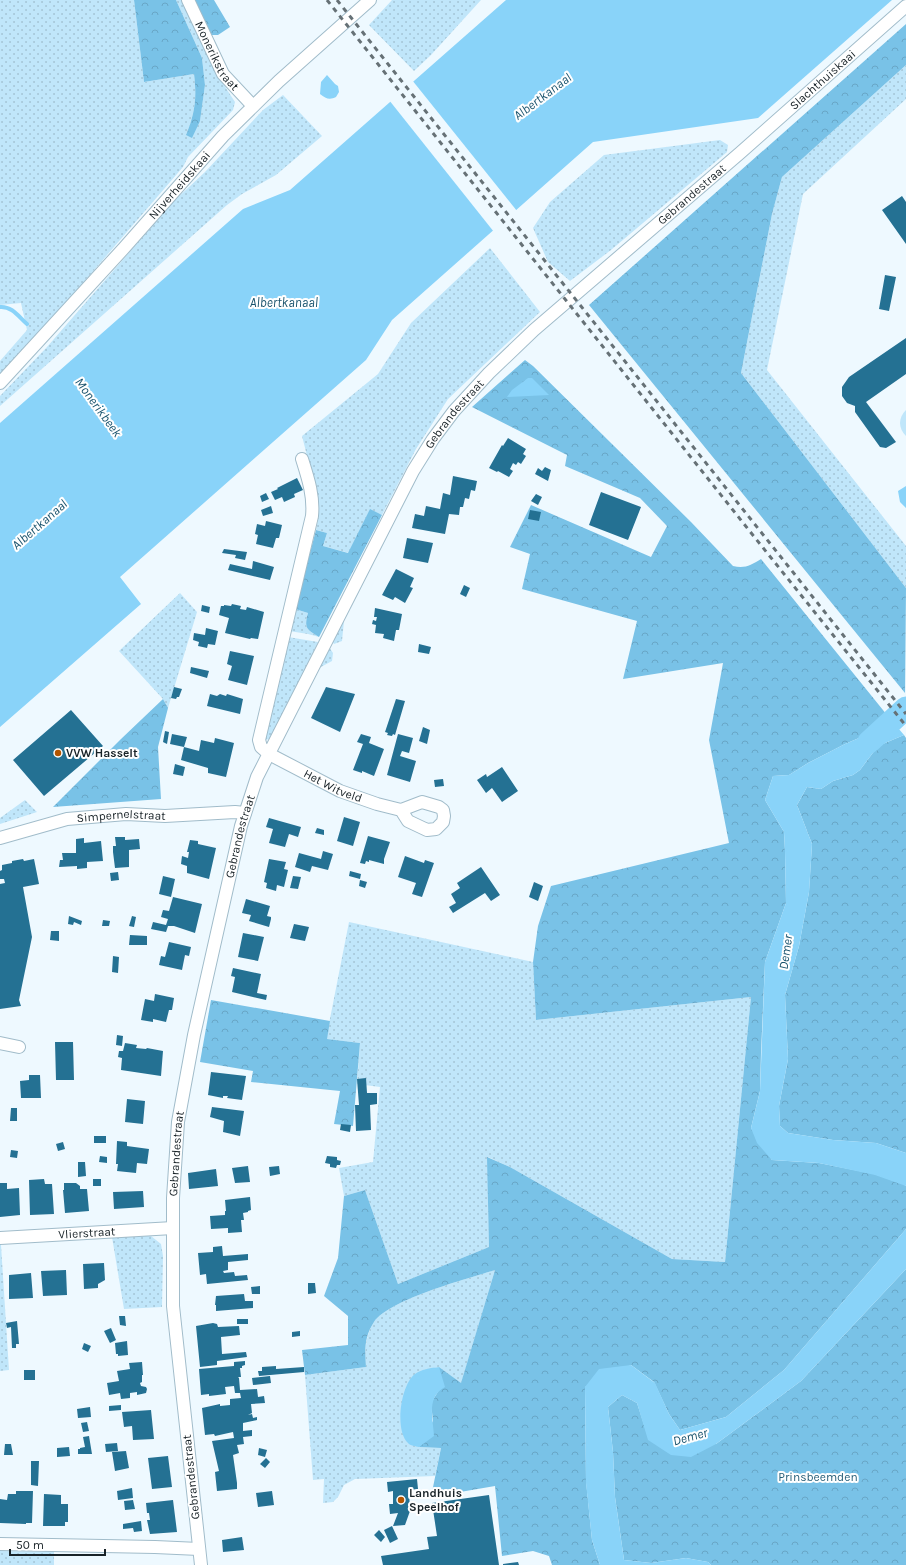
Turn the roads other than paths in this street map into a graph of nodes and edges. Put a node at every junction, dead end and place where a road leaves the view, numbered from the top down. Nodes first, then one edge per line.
1 (188, 0) edge
2 (370, 0) edge
3 (906, 6) edge
4 (253, 106) junction
5 (740, 153) joint
6 (0, 383) edge
7 (302, 459) dead end
8 (269, 754) junction
9 (401, 810) dead end
10 (245, 813) junction
11 (0, 838) edge
12 (0, 1043) edge
13 (19, 1047) dead end
14 (173, 1228) junction
15 (0, 1238) edge
16 (0, 1544) edge
17 (199, 1549) junction
18 (201, 1565) edge

1 - 4 street, Monerikstraat
2 - 4 street, Nijverheidskaai
3 - 5 street, Slachthuiskaai
4 - 6 street, Nijverheidskaai
5 - 8 street, Gebrandestraat
7 - 8 street
8 - 9 street, Het Witveld
8 - 10 street, Gebrandestraat
10 - 11 street, Simpernelstraat
10 - 14 street, Gebrandestraat
12 - 13 street
14 - 15 street, Vlierstraat
14 - 17 street, Gebrandestraat
16 - 17 street
17 - 18 street, Gebrandestraat

